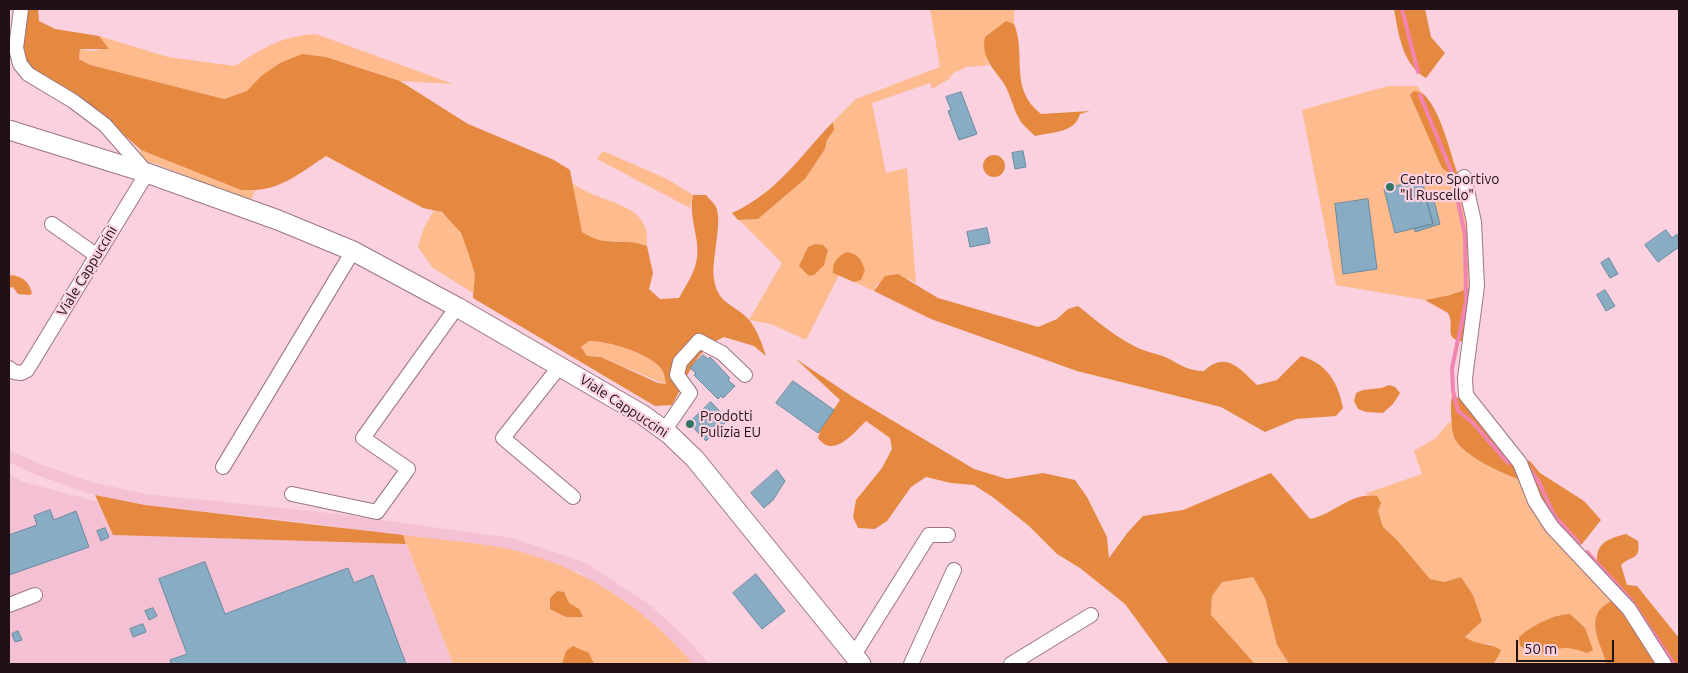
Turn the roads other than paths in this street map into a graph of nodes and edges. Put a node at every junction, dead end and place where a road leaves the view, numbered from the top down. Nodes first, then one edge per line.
1 (21, 9) edge
2 (9, 130) edge
3 (147, 173) junction
4 (1464, 177) dead end
5 (52, 224) dead end
6 (353, 251) junction
7 (96, 255) junction
8 (457, 307) junction
9 (560, 366) junction
10 (9, 368) edge
11 (745, 375) dead end
12 (664, 431) junction
13 (223, 467) dead end
14 (292, 494) dead end
15 (574, 496) dead end
16 (948, 535) dead end
17 (954, 570) dead end
18 (35, 595) dead end
19 (9, 604) edge
20 (1091, 615) dead end
21 (858, 660) edge
22 (911, 664) edge
23 (1011, 664) edge
24 (1664, 664) edge

1 - 3 street
2 - 3 street, Viale Cappuccini
3 - 6 street, Viale Cappuccini
3 - 7 street, Viale Cappuccini
4 - 24 street
5 - 7 street
6 - 8 street, Viale Cappuccini
6 - 13 street
7 - 10 street, Viale Cappuccini
8 - 9 street, Viale Cappuccini
8 - 14 street
9 - 12 street, Viale Cappuccini
9 - 15 street
11 - 12 street
12 - 21 street, Viale Cappuccini
16 - 21 street, Viale Cappuccini
17 - 22 street
18 - 19 street
20 - 23 street

